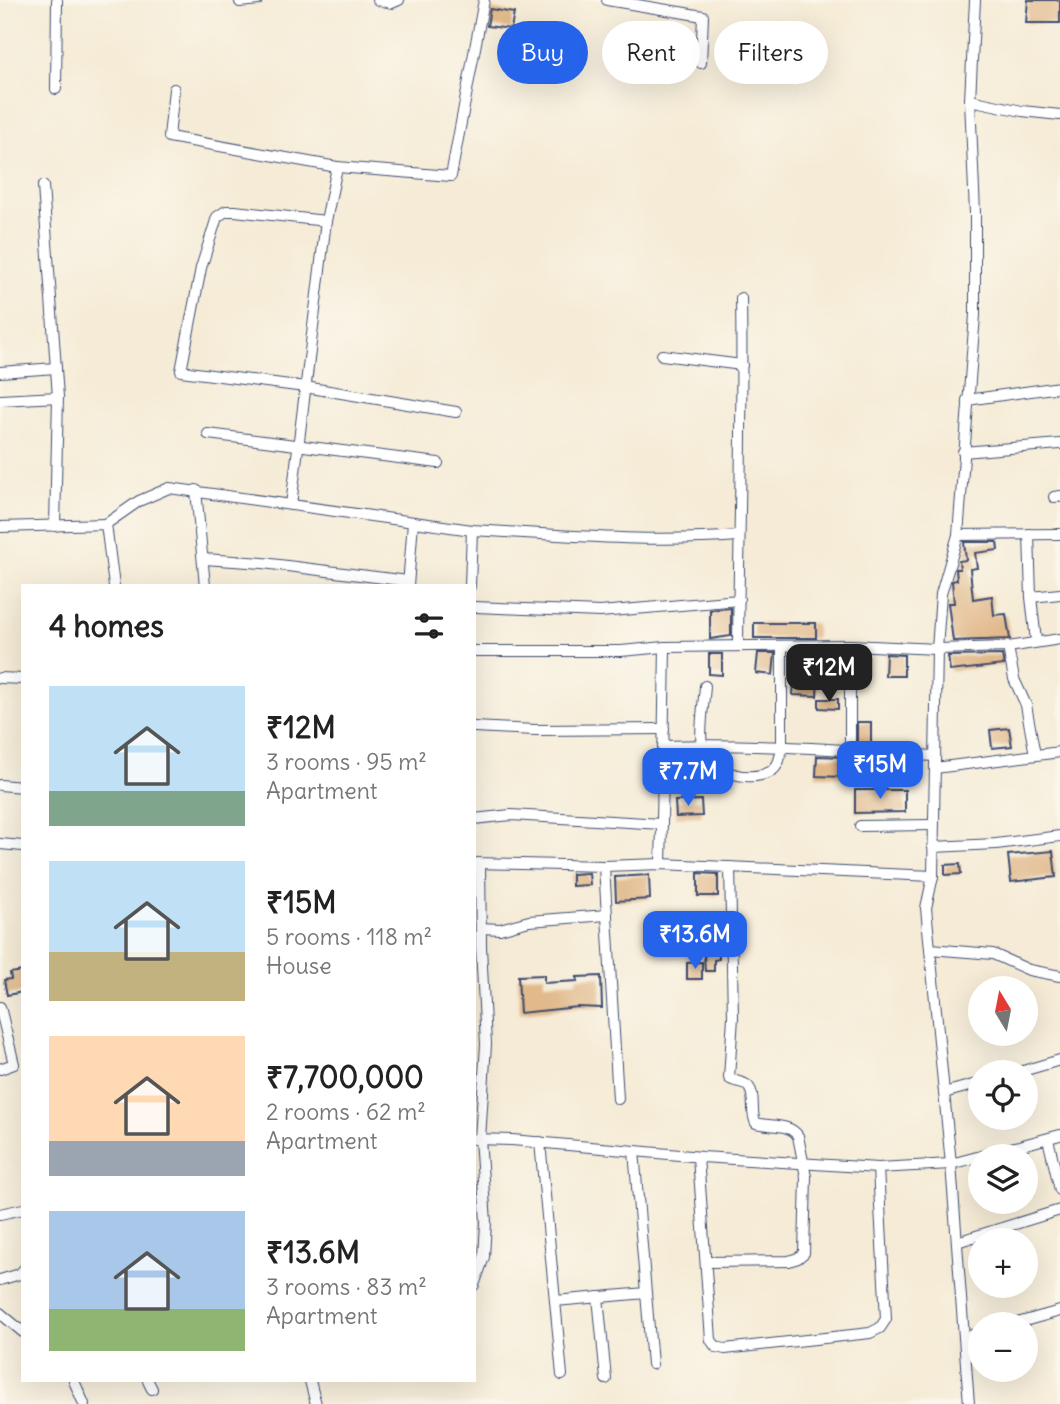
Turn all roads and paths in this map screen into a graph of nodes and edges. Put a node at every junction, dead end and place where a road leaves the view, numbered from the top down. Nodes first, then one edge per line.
1 (57, 0) edge
2 (258, 0) edge
3 (378, 0) edge
4 (399, 0) edge
5 (484, 0) edge
6 (607, 0) edge
7 (975, 0) edge
8 (240, 2) edge
9 (701, 63) dead end
10 (56, 89) dead end
11 (174, 89) dead end
12 (970, 100) junction
13 (1060, 115) edge
14 (337, 167) junction
15 (43, 186) dead end
16 (326, 221) junction
17 (741, 298) dead end
18 (662, 355) dead end
19 (742, 365) junction
20 (56, 368) junction
21 (0, 372) edge
22 (305, 387) junction
23 (1060, 387) edge
24 (58, 397) junction
25 (0, 400) edge
26 (967, 400) junction
27 (456, 412) dead end
28 (208, 434) dead end
29 (299, 444) junction
30 (1060, 444) edge
31 (963, 452) junction
32 (438, 463) dead end
33 (196, 490) junction
34 (291, 505) junction
35 (413, 522) junction
36 (106, 524) junction
37 (55, 526) junction
38 (0, 527) edge
39 (472, 530) junction
40 (1029, 534) junction
41 (1060, 534) edge
42 (958, 535) junction
43 (738, 536) junction
44 (204, 559) junction
45 (114, 584) edge
46 (205, 584) edge
47 (408, 584) edge
48 (470, 584) edge
49 (1060, 594) edge
50 (1031, 597) junction
51 (739, 600) junction
52 (476, 607) edge
53 (1060, 639) edge
54 (1036, 641) junction
55 (850, 645) junction
56 (738, 646) junction
57 (782, 646) junction
58 (1008, 646) junction
59 (665, 647) junction
60 (937, 649) junction
61 (476, 651) edge
62 (0, 678) edge
63 (21, 679) edge
64 (705, 686) dead end
65 (476, 727) edge
66 (664, 729) junction
67 (701, 745) junction
68 (663, 746) junction
69 (782, 748) junction
70 (850, 750) junction
71 (1060, 752) edge
72 (1035, 755) junction
73 (935, 756) junction
74 (935, 768) junction
75 (0, 785) edge
76 (21, 787) edge
77 (476, 819) edge
78 (662, 824) junction
79 (932, 825) junction
80 (860, 826) dead end
81 (1060, 836) edge
82 (21, 846) edge
83 (2, 847) edge
84 (933, 847) junction
85 (477, 863) edge
86 (661, 864) junction
87 (604, 866) junction
88 (730, 867) junction
89 (933, 876) junction
90 (607, 915) junction
91 (481, 928) junction
92 (477, 947) edge
93 (930, 949) junction
94 (1060, 976) edge
95 (0, 1007) edge
96 (1060, 1060) edge
97 (1038, 1066) edge
98 (0, 1069) edge
99 (968, 1086) edge
100 (944, 1093) junction
101 (618, 1099) dead end
102 (1060, 1135) edge
103 (477, 1139) edge
104 (1048, 1139) junction
105 (540, 1142) junction
106 (634, 1151) junction
107 (698, 1157) junction
108 (805, 1163) junction
109 (951, 1164) junction
110 (878, 1168) junction
111 (1060, 1190) edge
112 (21, 1209) edge
113 (1060, 1210) edge
114 (0, 1214) edge
115 (957, 1242) junction
116 (707, 1262) junction
117 (21, 1273) edge
118 (476, 1279) edge
119 (0, 1280) edge
120 (646, 1293) junction
121 (598, 1297) junction
122 (555, 1301) junction
123 (1060, 1311) edge
124 (0, 1313) edge
125 (1038, 1317) edge
126 (21, 1330) edge
127 (968, 1336) edge
128 (964, 1337) junction
129 (652, 1364) dead end
130 (562, 1375) dead end
131 (606, 1379) dead end
132 (74, 1382) edge
133 (310, 1382) edge
134 (84, 1404) edge
135 (316, 1404) edge
136 (969, 1404) edge

1 - 10 street
2 - 8 street
3 - 4 street
5 - 14 street
6 - 9 street
7 - 12 street
11 - 14 street
12 - 13 street
12 - 26 street
14 - 16 street
15 - 20 street
16 - 22 street
16 - 22 street
17 - 19 street
18 - 19 street
19 - 43 street
20 - 21 street
20 - 24 street
22 - 27 street
22 - 29 street
23 - 26 street
24 - 25 street
24 - 37 street
26 - 31 street
28 - 29 street
29 - 32 street
29 - 34 street
30 - 31 street
31 - 42 street
33 - 34 street
33 - 36 street
33 - 44 street
34 - 35 street
35 - 39 street
35 - 47 street
36 - 37 street
36 - 45 street
37 - 38 street
39 - 43 street
39 - 48 street
40 - 41 street
40 - 42 street
40 - 50 street
42 - 60 street
43 - 51 street
44 - 46 street
44 - 47 street
49 - 50 street
50 - 54 street
51 - 52 street
51 - 56 street
53 - 54 street
54 - 58 street
55 - 57 street
55 - 60 street
55 - 70 street
56 - 57 street
56 - 59 street
57 - 69 street
58 - 60 street
58 - 72 street
59 - 61 street
59 - 66 street
60 - 73 street
62 - 63 street
64 - 67 street
65 - 66 street
66 - 68 street
67 - 68 street
67 - 69 street
67 - 69 street
68 - 78 street
69 - 70 street
70 - 73 street
71 - 72 street
72 - 74 street
73 - 74 street
74 - 79 street
75 - 76 street
77 - 78 street
78 - 86 street
79 - 80 street
79 - 84 street
81 - 84 street
82 - 83 street
84 - 89 street
85 - 87 street
85 - 91 street
86 - 87 street
86 - 88 street
87 - 90 street
88 - 89 street
88 - 108 street
89 - 93 street
90 - 91 street
90 - 101 street
91 - 92 street
92 - 103 street
93 - 94 street
93 - 100 street
95 - 98 street
96 - 97 street
99 - 100 street
100 - 109 street
102 - 104 street
103 - 105 street
103 - 118 street
104 - 109 street
104 - 111 street
105 - 106 street
105 - 122 street
106 - 107 street
106 - 120 street
107 - 108 street
107 - 116 street
108 - 110 street
108 - 116 street
109 - 110 street
109 - 115 street
110 - 116 street
112 - 114 street
113 - 115 street
115 - 128 street
117 - 119 street
120 - 121 street
120 - 129 street
121 - 122 street
121 - 131 street
122 - 130 street
123 - 125 street
124 - 126 street
127 - 128 street
128 - 136 street
132 - 134 street
133 - 135 street

